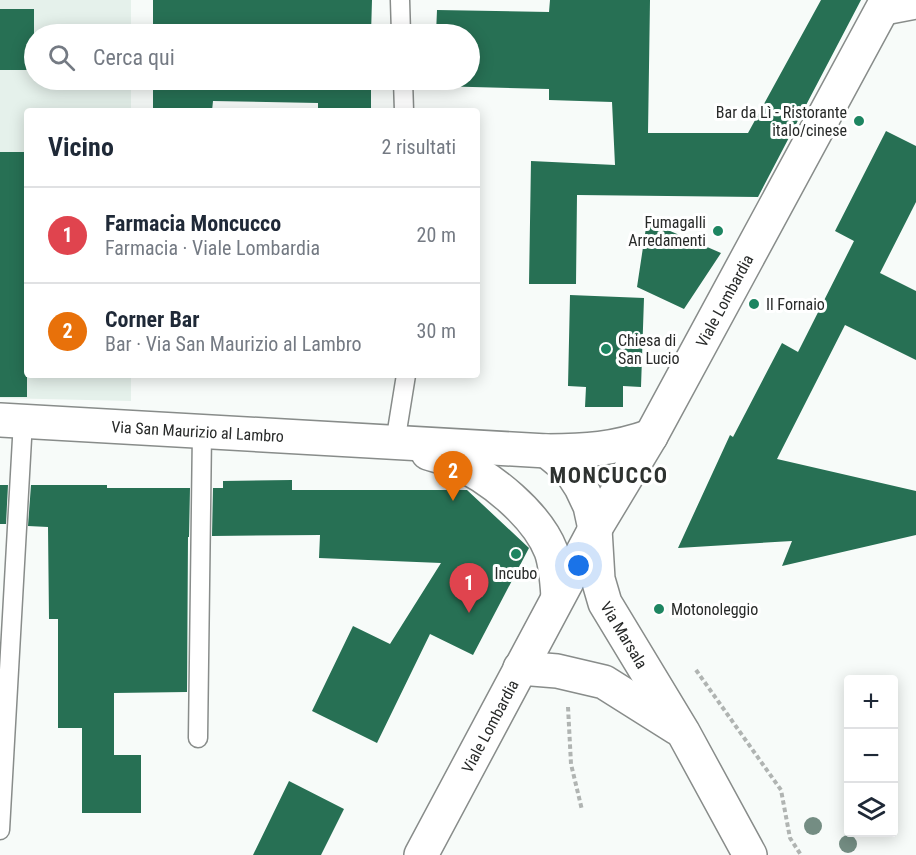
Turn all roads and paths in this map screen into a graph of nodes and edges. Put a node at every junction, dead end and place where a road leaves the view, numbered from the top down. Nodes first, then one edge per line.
1 (400, 0) edge
2 (916, 2) edge
3 (885, 4) edge
4 (401, 24) edge
5 (403, 90) edge
6 (404, 108) edge
7 (406, 378) edge
8 (11, 421) edge
9 (202, 432) junction
10 (651, 436) junction
11 (395, 442) junction
12 (547, 451) junction
13 (526, 512) junction
14 (594, 529) junction
15 (558, 597) junction
16 (520, 668) junction
17 (696, 670) dead end
18 (557, 671) junction
19 (684, 732) junction
20 (198, 738) dead end
21 (582, 810) dead end
22 (0, 830) edge
23 (421, 855) edge
24 (750, 855) edge
25 (801, 855) edge

1 - 4 lane
2 - 3 main road
3 - 10 main road, Viale Lombardia
5 - 6 lane
7 - 11 lane
8 - 9 main road, Via San Maurizio al Lambro
8 - 22 lane
9 - 11 main road, Via San Maurizio al Lambro
9 - 20 lane
10 - 12 main road, Via San Maurizio al Lambro
10 - 14 main road, Viale Lombardia
11 - 12 main road, Via San Maurizio al Lambro
11 - 13 main road, Via San Maurizio al Lambro
12 - 14 main road
13 - 14 main road, Via San Maurizio al Lambro
13 - 15 main road, Via San Maurizio al Lambro
14 - 15 main road, Viale Lombardia
14 - 19 main road, Via Marsala
15 - 16 main road, Viale Lombardia
16 - 18 main road, Via Marsala
16 - 23 main road, Viale Lombardia
17 - 25 path
18 - 19 main road, Via Marsala
18 - 21 path
19 - 24 main road, Via Marsala

